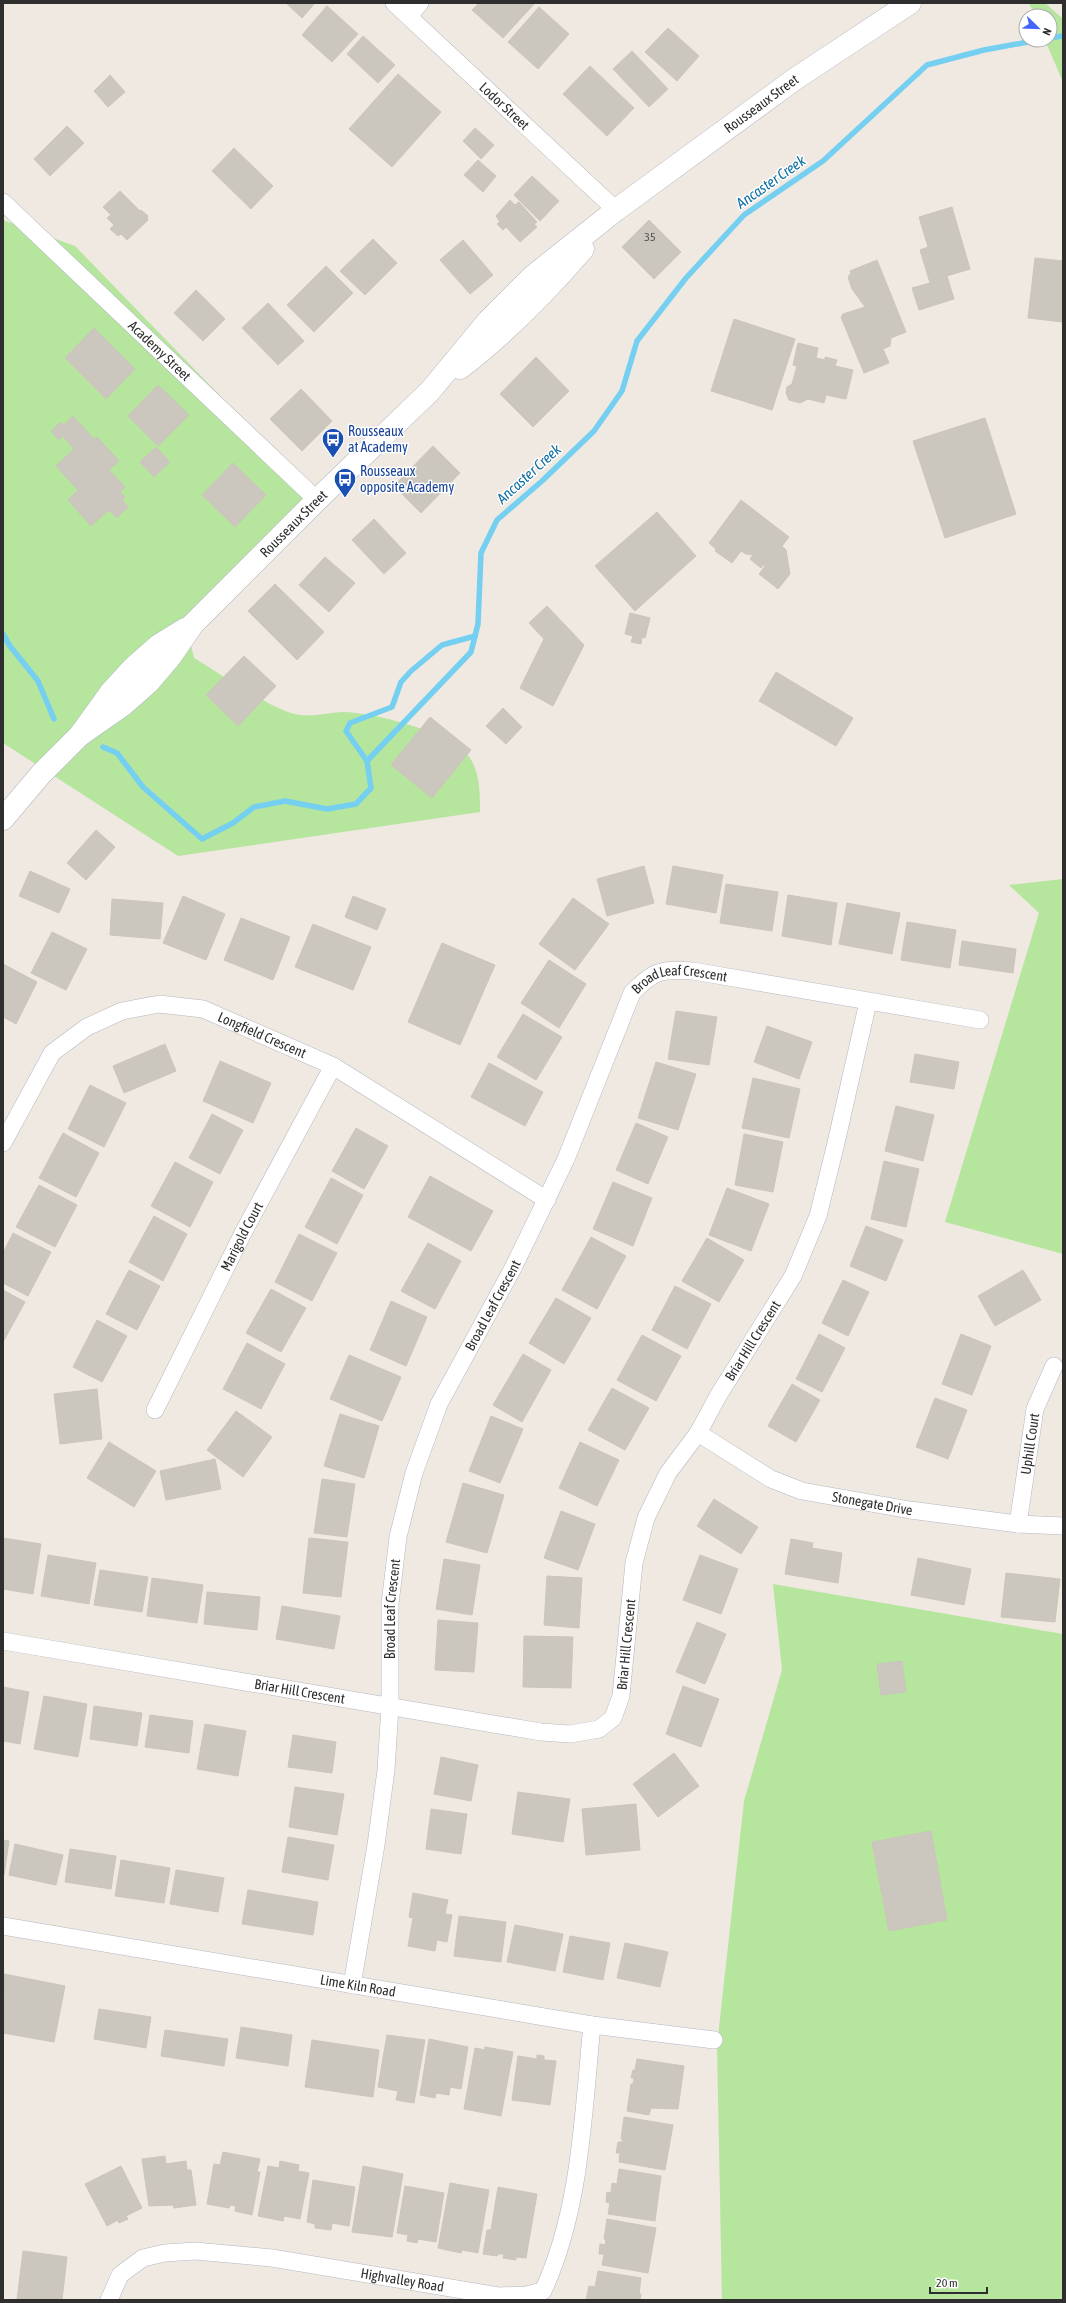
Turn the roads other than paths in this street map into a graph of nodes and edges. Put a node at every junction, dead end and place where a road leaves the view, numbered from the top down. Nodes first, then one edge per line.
1 (394, 3) edge
2 (420, 3) edge
3 (910, 3) edge
4 (409, 16) junction
5 (3, 202) edge
6 (616, 210) junction
7 (317, 500) junction
8 (3, 819) edge
9 (868, 1002) junction
10 (980, 1020) dead end
11 (333, 1066) junction
12 (3, 1143) edge
13 (547, 1200) junction
14 (1054, 1366) dead end
15 (155, 1410) dead end
16 (698, 1433) junction
17 (1018, 1524) junction
18 (1063, 1526) edge
19 (3, 1641) edge
20 (390, 1707) junction
21 (3, 1926) edge
22 (352, 1985) junction
23 (592, 2025) junction
24 (714, 2040) dead end
25 (544, 2295) edge
26 (109, 2300) edge

1 - 4 street, Lodor Street
2 - 4 street
3 - 6 main road, Rousseaux Street
4 - 6 street, Lodor Street
5 - 7 street, Academy Street
6 - 7 main road, Rousseaux Street
7 - 8 main road, Rousseaux Street
9 - 10 street, Broad Leaf Crescent
9 - 13 street, Broad Leaf Crescent
9 - 16 street, Briar Hill Crescent
11 - 12 street, Longfield Crescent
11 - 13 street, Longfield Crescent
11 - 15 street, Marigold Court
13 - 20 street, Broad Leaf Crescent
14 - 17 street, Uphill Court
16 - 17 street, Stonegate Drive
16 - 20 street, Briar Hill Crescent
17 - 18 street, Stonegate Drive
19 - 20 street, Briar Hill Crescent
20 - 22 street, Broad Leaf Crescent
21 - 22 street, Lime Kiln Road
22 - 23 street, Lime Kiln Road
23 - 24 street, Lime Kiln Road
23 - 25 street, Highvalley Road
25 - 26 street, Highvalley Road

